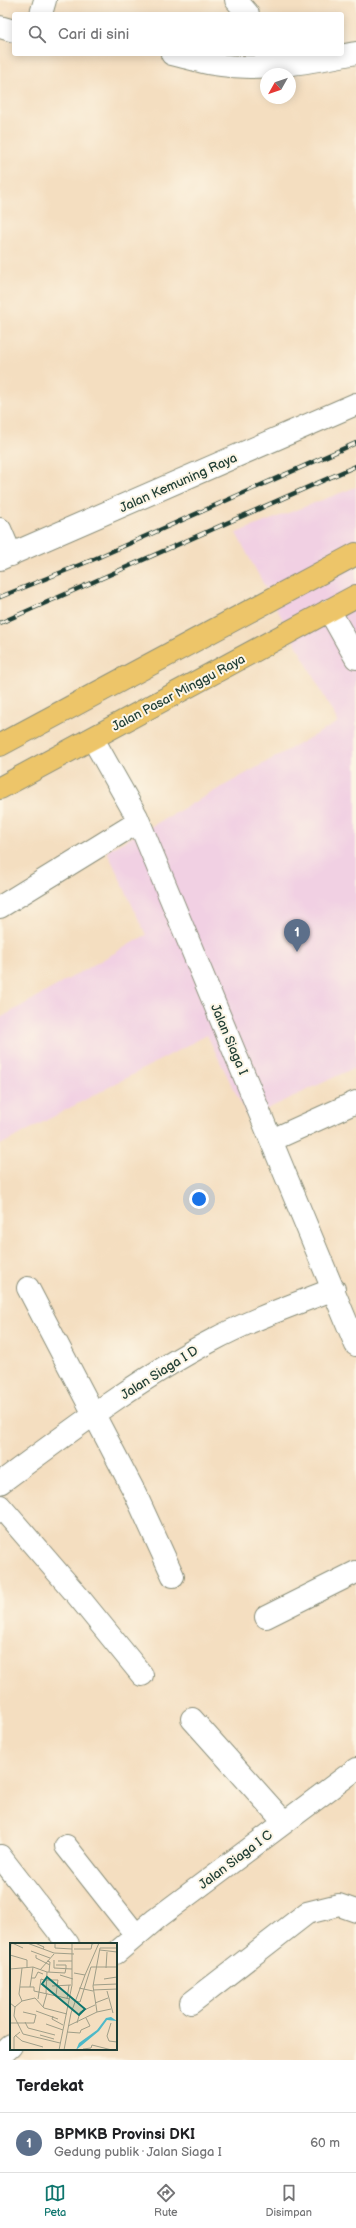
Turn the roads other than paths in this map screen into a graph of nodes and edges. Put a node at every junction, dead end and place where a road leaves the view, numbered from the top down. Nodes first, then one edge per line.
1 (45, 0) edge
2 (236, 0) edge
3 (42, 12) edge
4 (246, 12) edge
5 (0, 27) edge
6 (12, 30) edge
7 (356, 53) edge
8 (344, 55) edge
9 (180, 56) edge
10 (341, 56) edge
11 (261, 60) edge
12 (356, 404) edge
13 (0, 529) edge
14 (356, 554) edge
15 (5, 557) edge
16 (356, 596) edge
17 (330, 610) junction
18 (351, 649) edge
19 (93, 738) junction
20 (0, 745) edge
21 (0, 788) edge
22 (138, 819) junction
23 (0, 907) edge
24 (356, 1102) edge
25 (272, 1140) junction
26 (28, 1288) dead end
27 (334, 1289) junction
28 (356, 1345) edge
29 (94, 1415) junction
30 (0, 1483) edge
31 (0, 1506) edge
32 (356, 1572) edge
33 (173, 1576) dead end
34 (266, 1617) dead end
35 (142, 1675) dead end
36 (192, 1719) dead end
37 (356, 1769) edge
38 (284, 1822) junction
39 (66, 1846) dead end
40 (0, 1856) edge
41 (356, 1911) edge
42 (136, 1935) junction
43 (67, 1943) edge
44 (117, 1952) edge
45 (191, 2003) dead end
46 (10, 2047) edge
47 (0, 2056) edge

1 - 3 street
2 - 4 street
5 - 6 street
7 - 8 street
9 - 11 street
10 - 11 street
12 - 15 street, Jalan Kemuning Raya
13 - 15 street
14 - 20 main road
16 - 17 main road, Jalan Pasar Minggu Raya
17 - 18 street
17 - 19 main road, Jalan Pasar Minggu Raya
19 - 21 main road, Jalan Pasar Minggu Raya
19 - 22 street, Jalan Siaga I
22 - 23 street
22 - 25 street, Jalan Siaga I
24 - 25 street
25 - 27 street, Jalan Siaga I
26 - 29 street
27 - 28 street, Jalan Siaga I
27 - 29 street, Jalan Siaga I D
29 - 30 street, Jalan Siaga I D
29 - 33 street
31 - 35 street
32 - 34 street
36 - 38 street
37 - 38 street, Jalan Siaga I C
38 - 42 street, Jalan Siaga I C
39 - 42 street
40 - 43 street
41 - 45 street
42 - 44 street, Jalan Siaga I C
46 - 47 street

